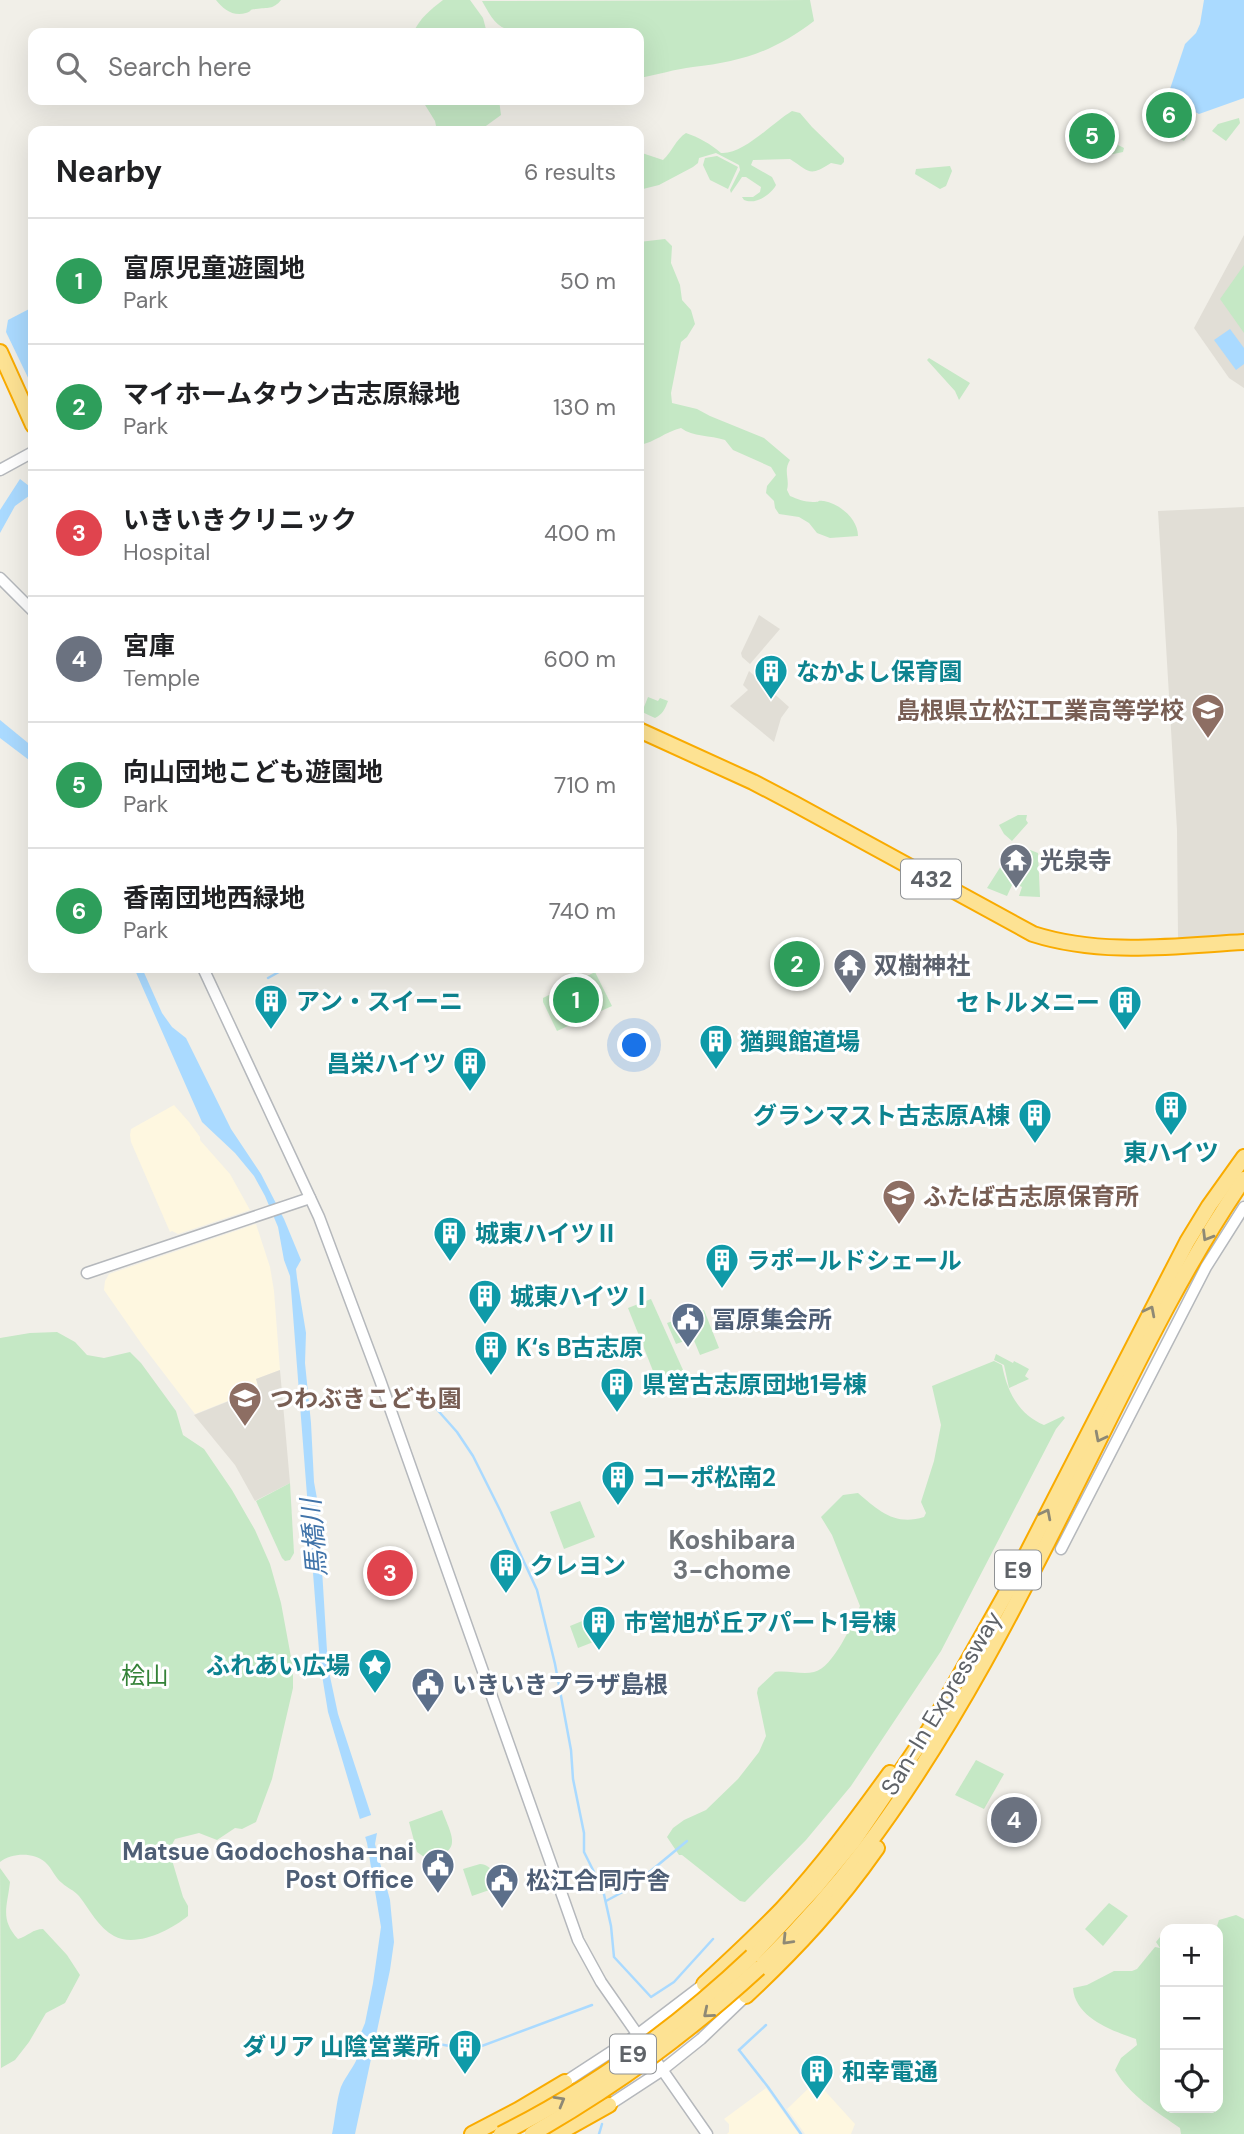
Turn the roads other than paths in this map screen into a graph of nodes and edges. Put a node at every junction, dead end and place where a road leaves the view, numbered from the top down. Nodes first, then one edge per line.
1 (0, 352) edge
2 (28, 414) edge
3 (28, 455) edge
4 (0, 470) edge
5 (0, 578) edge
6 (28, 606) edge
7 (644, 732) edge
8 (1244, 942) edge
9 (205, 973) edge
10 (1244, 1157) edge
11 (1244, 1179) edge
12 (310, 1198) junction
13 (1244, 1206) edge
14 (87, 1273) dead end
15 (1061, 1549) dead end
16 (966, 1667) junction
17 (942, 1734) junction
18 (755, 1962) junction
19 (704, 1984) joint
20 (746, 1996) joint
21 (637, 2035) junction
22 (661, 2071) junction
23 (565, 2082) joint
24 (609, 2105) joint
25 (472, 2134) edge
26 (501, 2134) edge
27 (532, 2134) edge
28 (557, 2134) edge
29 (707, 2134) edge

1 - 2 highway
3 - 4 street
5 - 6 street
7 - 8 highway, 432
9 - 12 street
16 -> 10 highway, San-In Expressway / E9
11 -> 17 highway, San-In Expressway / E9
12 - 14 street
12 - 21 street
13 - 15 street
16 - 18 highway, San-In Expressway / E9
16 - 19 highway
17 -> 18 highway, San-In Expressway / E9
17 - 20 highway
26 -> 18 highway, San-In Expressway / E9, bridge
18 -> 27 highway, San-In Expressway / E9, bridge
19 - 21 street
20 - 22 street
21 - 22 street
21 - 23 street
22 - 24 street
22 - 29 street
23 - 25 highway
24 - 28 highway

